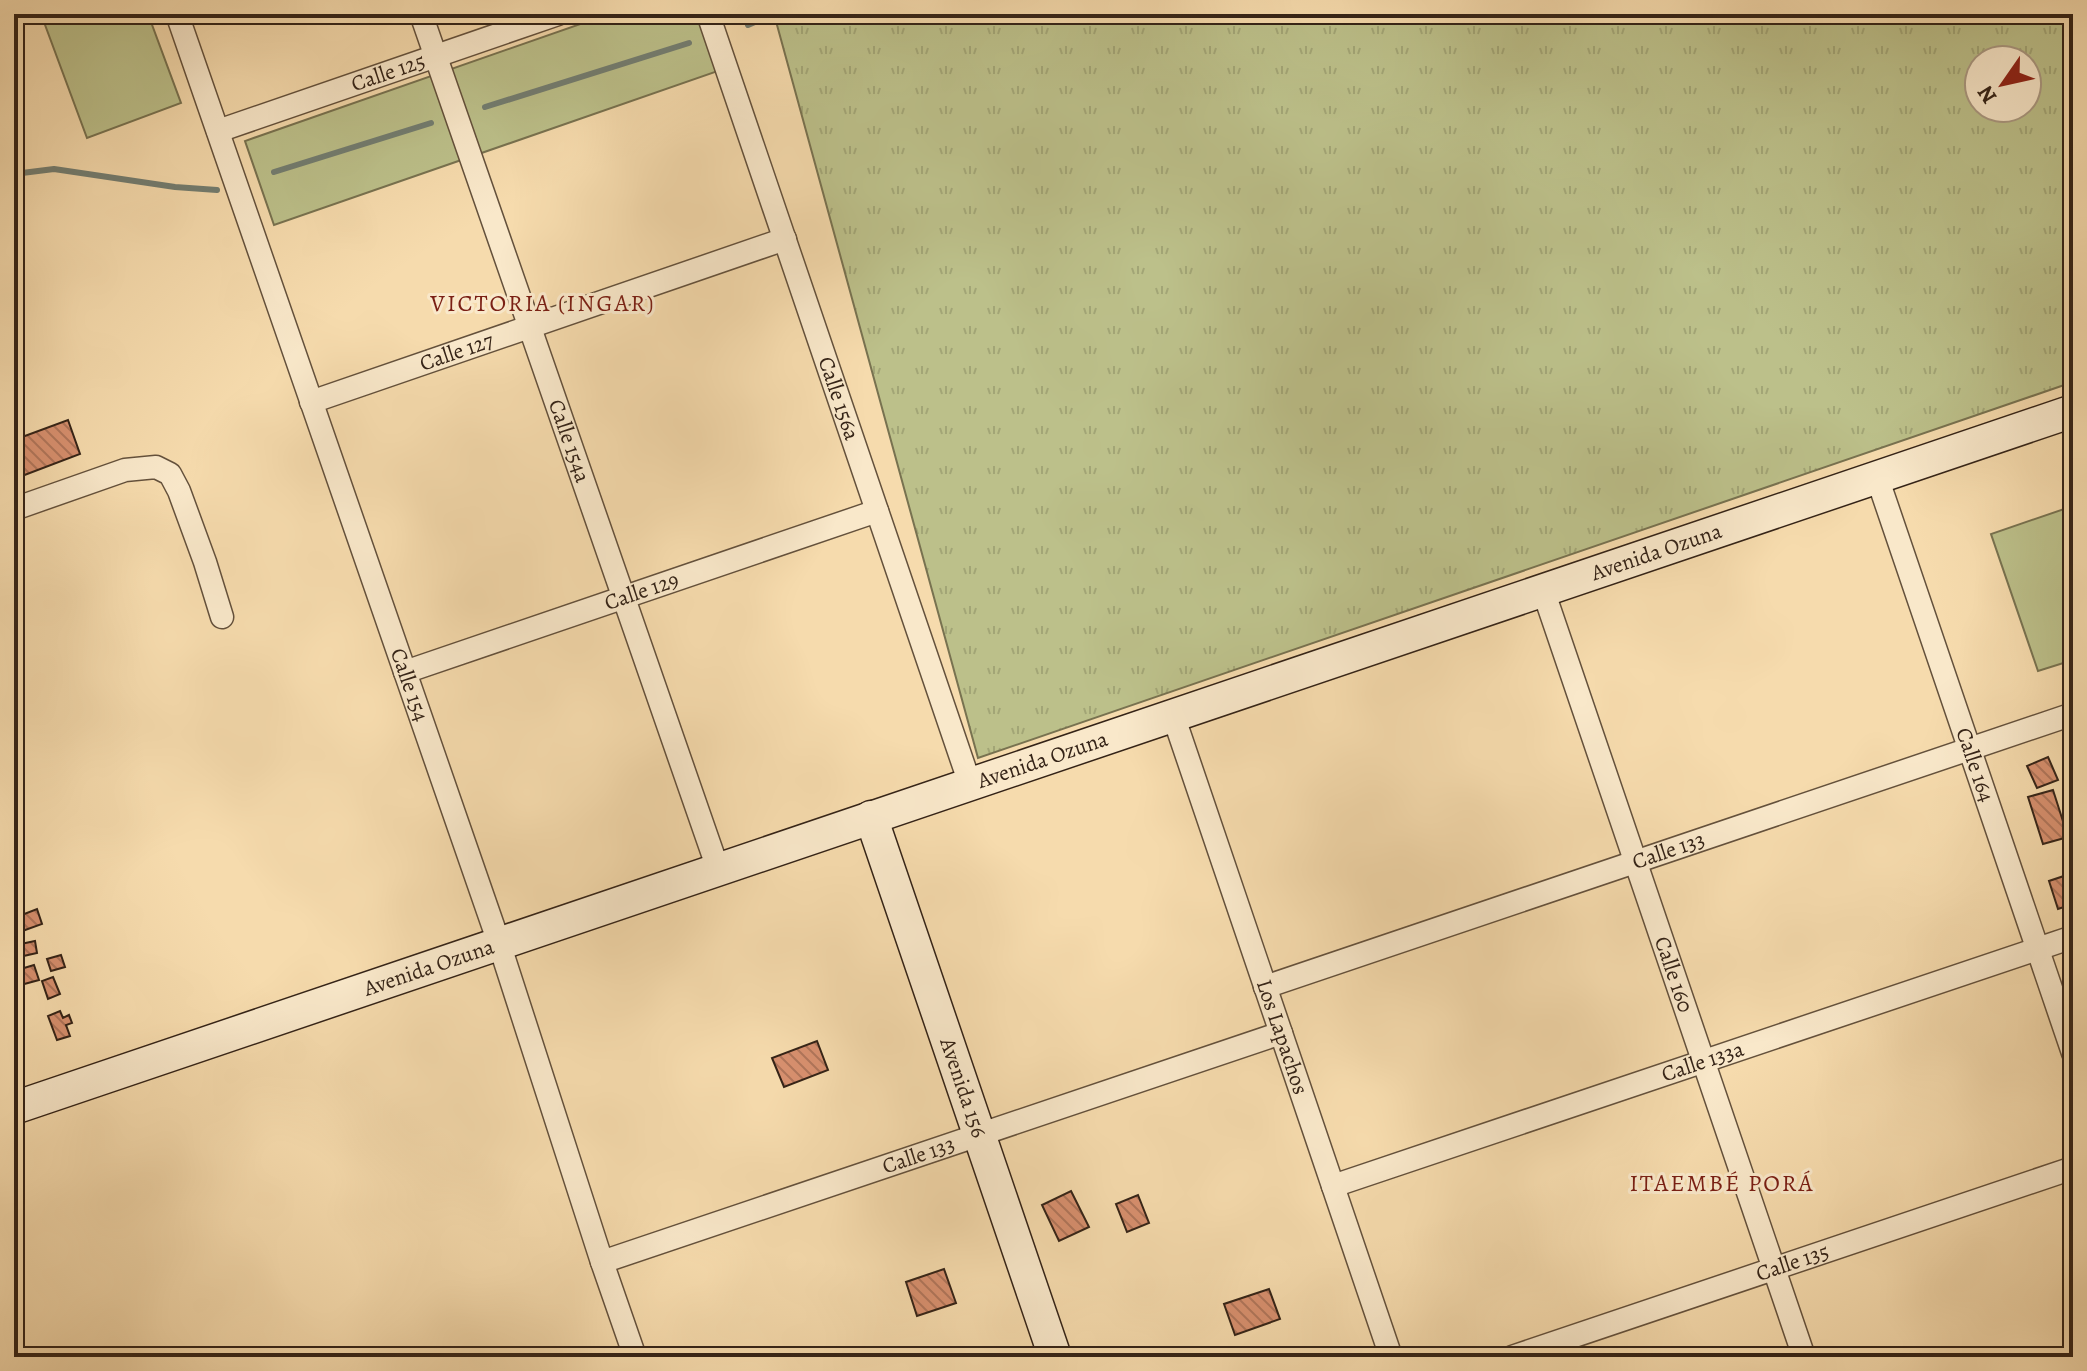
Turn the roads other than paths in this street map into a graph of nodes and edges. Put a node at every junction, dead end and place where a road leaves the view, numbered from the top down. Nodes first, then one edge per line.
1 (177, 14) edge
2 (421, 14) edge
3 (558, 14) edge
4 (708, 14) edge
5 (436, 56) junction
6 (218, 131) junction
7 (785, 239) junction
8 (530, 327) junction
9 (311, 402) junction
10 (2073, 411) edge
11 (1877, 477) junction
12 (14, 509) edge
13 (877, 511) junction
14 (1543, 590) junction
15 (624, 597) junction
16 (222, 617) dead end
17 (405, 672) junction
18 (2073, 714) edge
19 (1173, 715) junction
20 (1969, 749) junction
21 (970, 784) junction
22 (871, 817) junction
23 (1635, 861) junction
24 (718, 869) junction
25 (2073, 937) edge
26 (499, 943) junction
27 (2037, 949) junction
28 (1265, 987) junction
29 (1281, 1033) junction
30 (2073, 1053) edge
31 (1703, 1061) junction
32 (14, 1108) edge
33 (979, 1135) junction
34 (2073, 1168) edge
35 (1333, 1186) junction
36 (602, 1262) junction
37 (1774, 1269) junction
38 (635, 1357) edge
39 (1055, 1357) edge
40 (1391, 1357) edge
41 (1512, 1357) edge
42 (1804, 1357) edge

1 - 6 street, Calle 154
2 - 5 street, Calle 154a
3 - 5 street, Calle 125
4 - 7 street, Calle 156a
5 - 6 street, Calle 125
5 - 8 street, Calle 154a
6 - 9 street, Calle 154
7 - 8 street, Calle 127
7 - 13 street, Calle 156a
8 - 9 street, Calle 127
8 - 15 street, Calle 154a
9 - 17 street, Calle 154
10 - 11 main road, Avenida Ozuna
11 - 14 main road, Avenida Ozuna
11 - 20 street, Calle 164
12 - 16 street
13 - 15 street, Calle 129
13 - 21 street, Calle 156a
14 - 19 main road, Avenida Ozuna
14 - 23 street, Calle 160
15 - 17 street, Calle 129
15 - 24 street, Calle 154a
17 - 26 street, Calle 154
18 - 20 street, Calle 133
19 - 21 main road, Avenida Ozuna
19 - 28 street, Los Lapachos
20 - 23 street, Calle 133
20 - 27 street, Calle 164
21 - 22 main road, Avenida Ozuna
22 - 24 main road, Avenida Ozuna
22 - 33 main road, Avenida 156
23 - 28 street, Calle 133
23 - 31 street, Calle 160
24 - 26 main road, Avenida Ozuna
25 - 27 street, Calle 133a
26 - 32 main road, Avenida Ozuna
26 - 36 street, Calle 154
27 - 30 street, Calle 164
27 - 31 street, Calle 133a
28 - 29 street, Los Lapachos
29 - 33 street, Calle 133
29 - 35 street, Los Lapachos
31 - 35 street, Calle 133a
31 - 37 street, Calle 160
33 - 36 street, Calle 133
33 - 39 main road, Avenida 156
34 - 37 street, Calle 135
35 - 40 street, Los Lapachos
36 - 38 street, Calle 154
37 - 41 street, Calle 135
37 - 42 street, Calle 160

